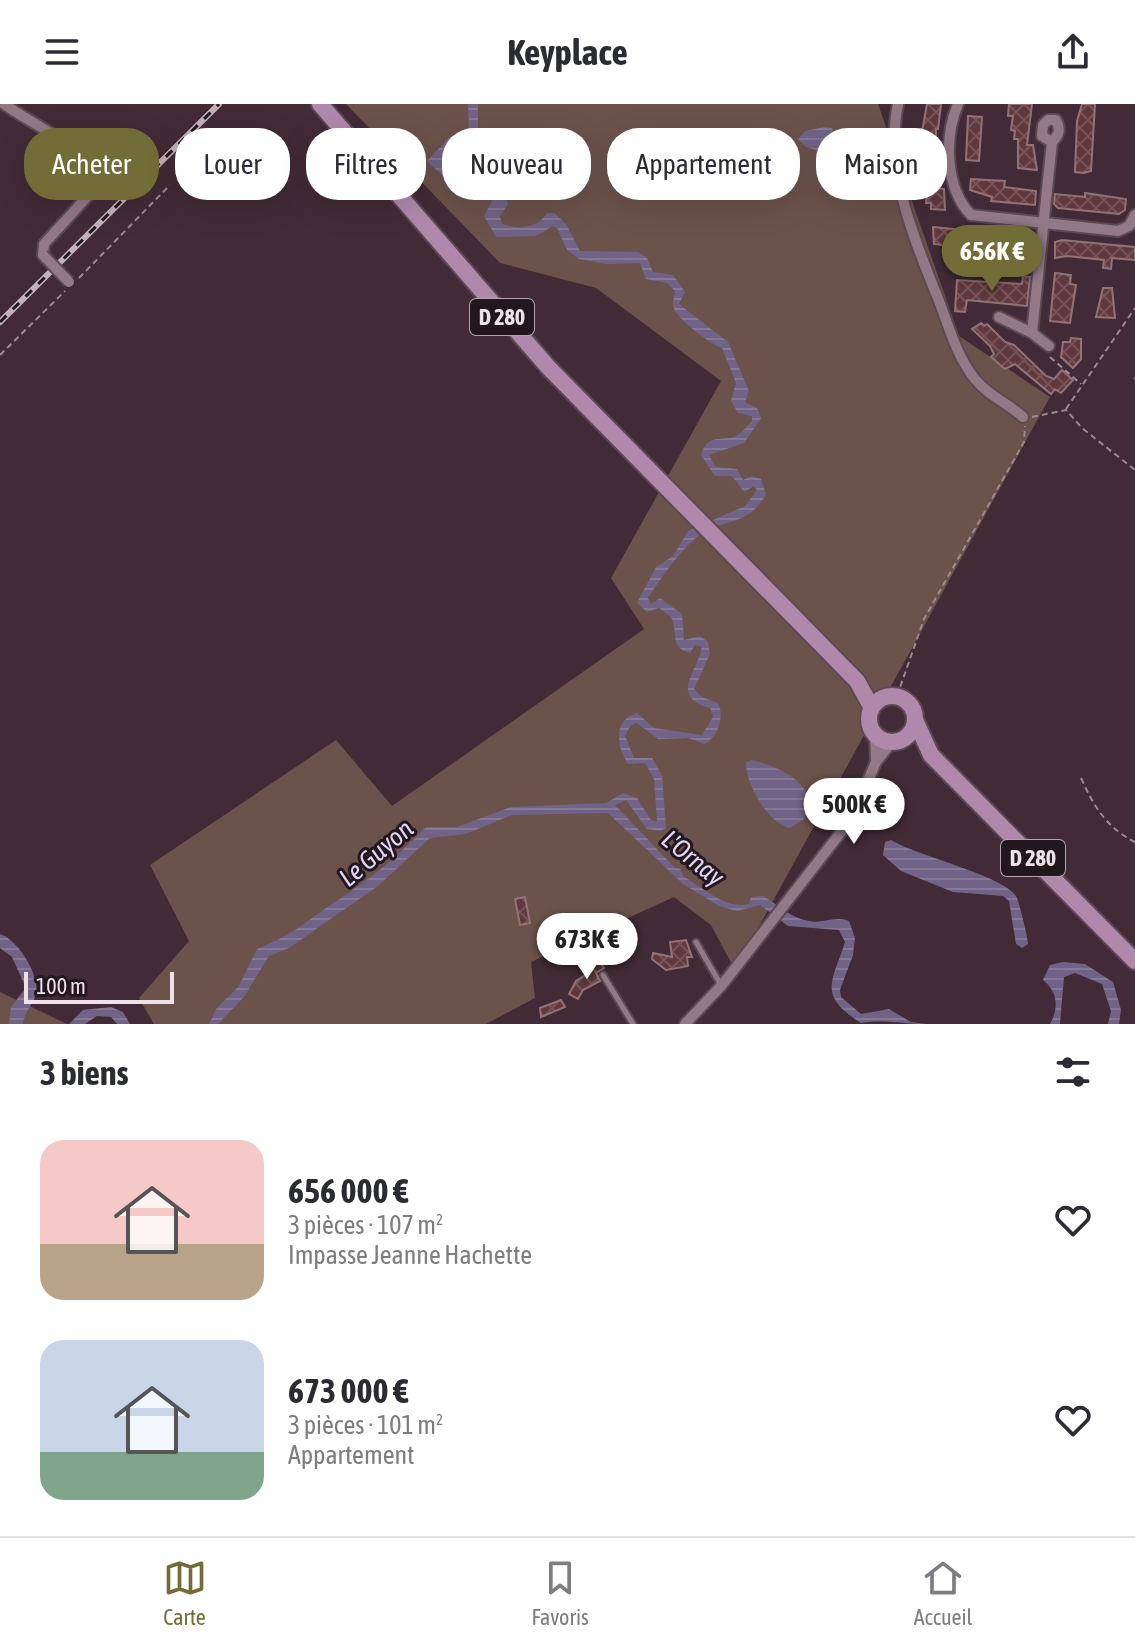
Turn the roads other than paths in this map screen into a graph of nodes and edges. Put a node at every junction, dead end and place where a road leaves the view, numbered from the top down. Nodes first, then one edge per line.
1 (4, 104) edge
2 (320, 104) edge
3 (898, 104) edge
4 (958, 104) edge
5 (1052, 142) dead end
6 (1135, 215) edge
7 (1045, 225) junction
8 (69, 282) dead end
9 (999, 317) dead end
10 (1032, 333) junction
11 (1049, 346) road end
12 (1023, 417) road end
13 (857, 681) junction
14 (892, 696) junction
15 (872, 708) junction
16 (916, 722) junction
17 (875, 735) junction
18 (896, 742) junction
19 (931, 755) junction
20 (876, 762) junction
21 (696, 942) dead end
22 (1135, 961) edge
23 (603, 975) dead end
24 (722, 985) junction
25 (633, 1024) edge
26 (685, 1024) edge

1 - 8 street, bridge
2 - 13 main road, D 280
3 - 12 street
4 - 7 street
5 - 7 street
6 - 7 street
7 - 10 street
9 - 10 street
10 - 11 street
13 - 14 main road, D 280
13 - 15 main road, D 280
14 - 15 main road
14 - 16 main road
15 - 17 main road
16 - 18 main road
16 - 19 main road, D 280
17 - 18 main road
17 - 20 street
18 - 19 main road, D 280
18 - 20 street
19 - 22 main road, D 280
20 - 24 street
21 - 24 lane
23 - 25 lane
24 - 26 street

